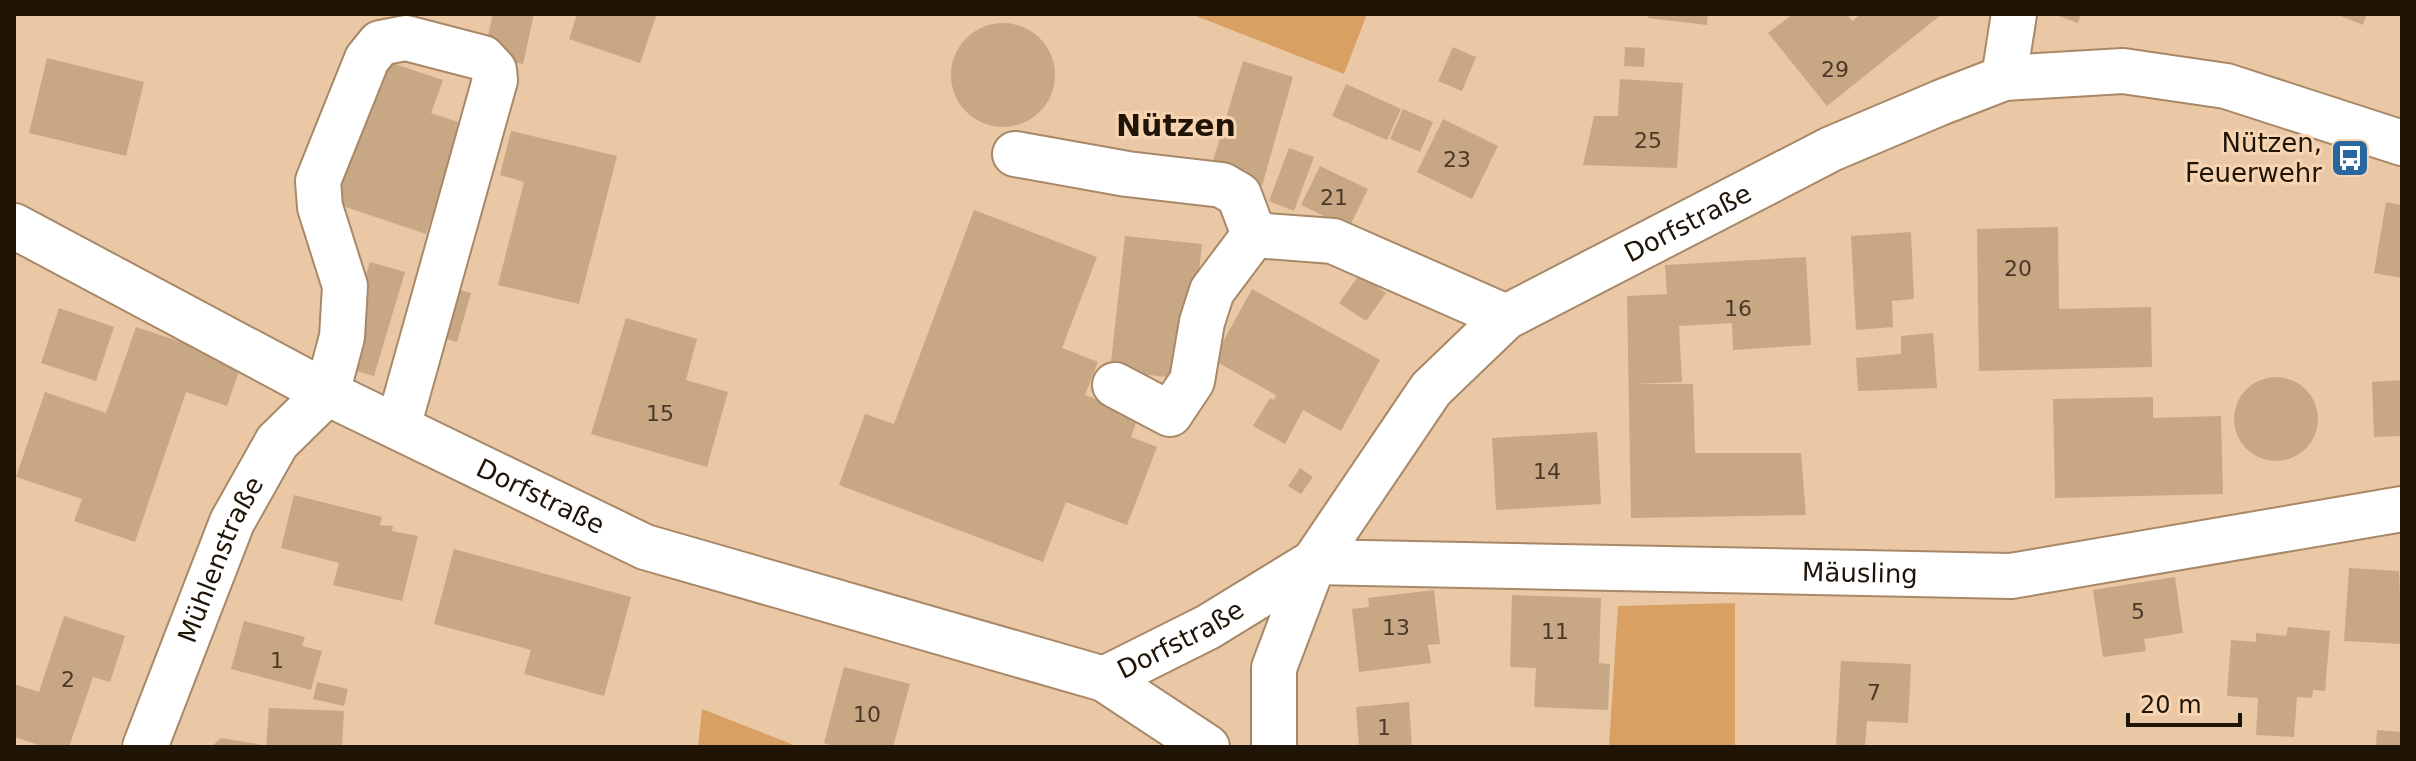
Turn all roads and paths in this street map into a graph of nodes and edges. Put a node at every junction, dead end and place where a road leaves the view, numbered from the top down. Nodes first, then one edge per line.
1 (2014, 14) edge
2 (2004, 78) junction
3 (2402, 143) edge
4 (1015, 154) dead end
5 (14, 226) edge
6 (1254, 235) junction
7 (1506, 317) junction
8 (1115, 385) dead end
9 (327, 393) junction
10 (398, 427) junction
11 (2402, 509) edge
12 (1314, 562) junction
13 (1104, 679) junction
14 (145, 747) edge
15 (1207, 747) edge
16 (1274, 747) edge

1 - 2 street
2 - 3 street, Dorfstraße
2 - 7 street, Dorfstraße
4 - 6 street
5 - 9 street, Dorfstraße
6 - 7 street
6 - 8 street
7 - 12 street, Dorfstraße
9 - 10 street, Dorfstraße
9 - 10 street
9 - 14 street, Mühlenstraße
10 - 13 street, Dorfstraße
11 - 12 street, Mäusling
12 - 13 street, Dorfstraße
12 - 16 street
13 - 15 street, Dorfstraße

